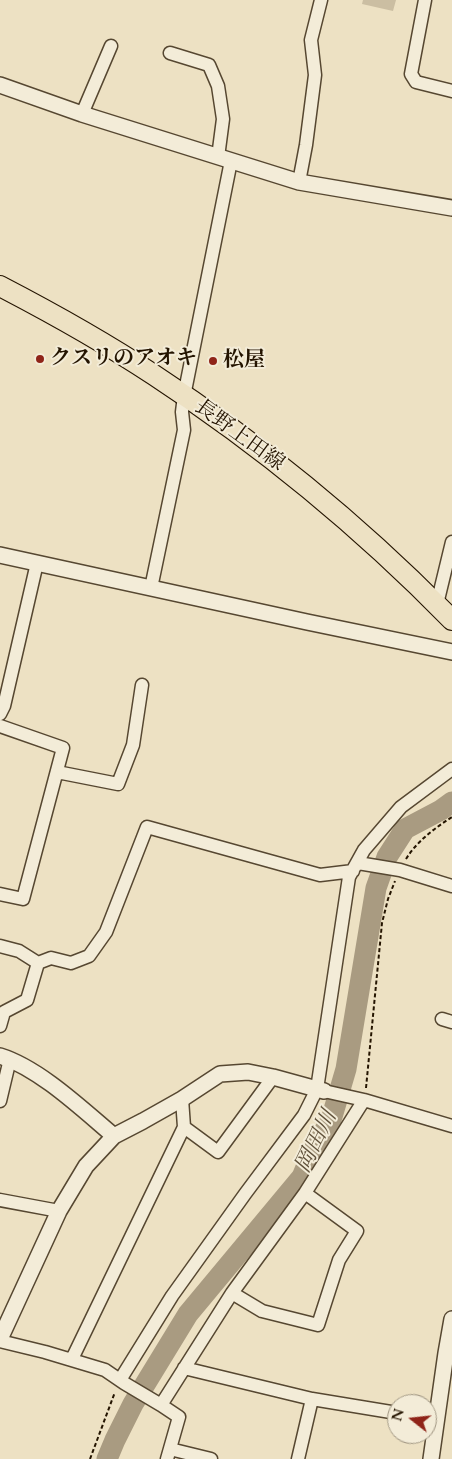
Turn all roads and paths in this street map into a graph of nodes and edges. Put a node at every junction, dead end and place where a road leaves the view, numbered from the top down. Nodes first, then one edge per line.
1 (321, 0) edge
2 (425, 0) edge
3 (111, 46) dead end
4 (170, 53) dead end
5 (0, 85) edge
6 (452, 92) edge
7 (82, 114) junction
8 (225, 159) junction
9 (299, 182) junction
10 (452, 208) edge
11 (0, 286) edge
12 (184, 396) junction
13 (452, 542) edge
14 (0, 555) edge
15 (37, 562) junction
16 (151, 588) junction
17 (437, 604) junction
18 (452, 620) edge
19 (452, 652) edge
20 (142, 685) dead end
21 (0, 714) edge
22 (0, 726) edge
23 (452, 769) edge
24 (57, 772) junction
25 (452, 817) edge
26 (356, 867) junction
27 (400, 870) junction
28 (452, 886) edge
29 (0, 894) edge
30 (0, 946) edge
31 (38, 963) junction
32 (0, 1026) edge
33 (5, 1058) edge
34 (273, 1078) junction
35 (320, 1090) junction
36 (182, 1099) junction
37 (359, 1099) junction
38 (0, 1101) edge
39 (452, 1126) edge
40 (184, 1127) junction
41 (114, 1136) junction
42 (305, 1194) junction
43 (0, 1200) edge
44 (60, 1211) junction
45 (232, 1293) junction
46 (452, 1319) edge
47 (0, 1340) edge
48 (72, 1359) junction
49 (184, 1368) junction
50 (122, 1382) junction
51 (437, 1395) edge
52 (312, 1399) junction
53 (160, 1404) junction
54 (387, 1411) edge
55 (431, 1444) edge
56 (168, 1454) edge
57 (90, 1459) edge
58 (211, 1459) edge
59 (298, 1459) edge
60 (430, 1459) edge

1 - 9 street
2 - 6 street
3 - 7 street
4 - 8 street
5 - 7 street
7 - 8 street
8 - 9 street
8 - 12 street
9 - 10 street
11 - 12 main road, 長野上田線
12 - 16 street
12 - 17 main road, 長野上田線
13 - 17 street
14 - 15 street
15 - 16 street
15 - 21 street
16 - 19 street
17 - 18 main road, 長野上田線
20 - 24 street
22 - 24 street
23 - 26 street
24 - 29 street
25 - 27 path
26 - 27 street
26 - 31 street
26 - 35 street
27 - 28 street
27 - 37 path
30 - 31 street
31 - 32 street
33 - 38 street
33 - 41 street
34 - 35 street
34 - 36 street
34 - 40 street
35 - 37 street
35 - 50 street
36 - 40 street
36 - 41 street
37 - 39 street
37 - 42 street
40 - 48 street
41 - 44 street
42 - 45 street
42 - 45 street
43 - 44 street
44 - 47 street
45 - 49 street
46 - 51 street
47 - 48 street
48 - 50 street
49 - 52 street
49 - 53 street
50 - 53 street
50 - 57 path
52 - 54 street
52 - 59 street
53 - 56 street
55 - 60 street
56 - 58 street

